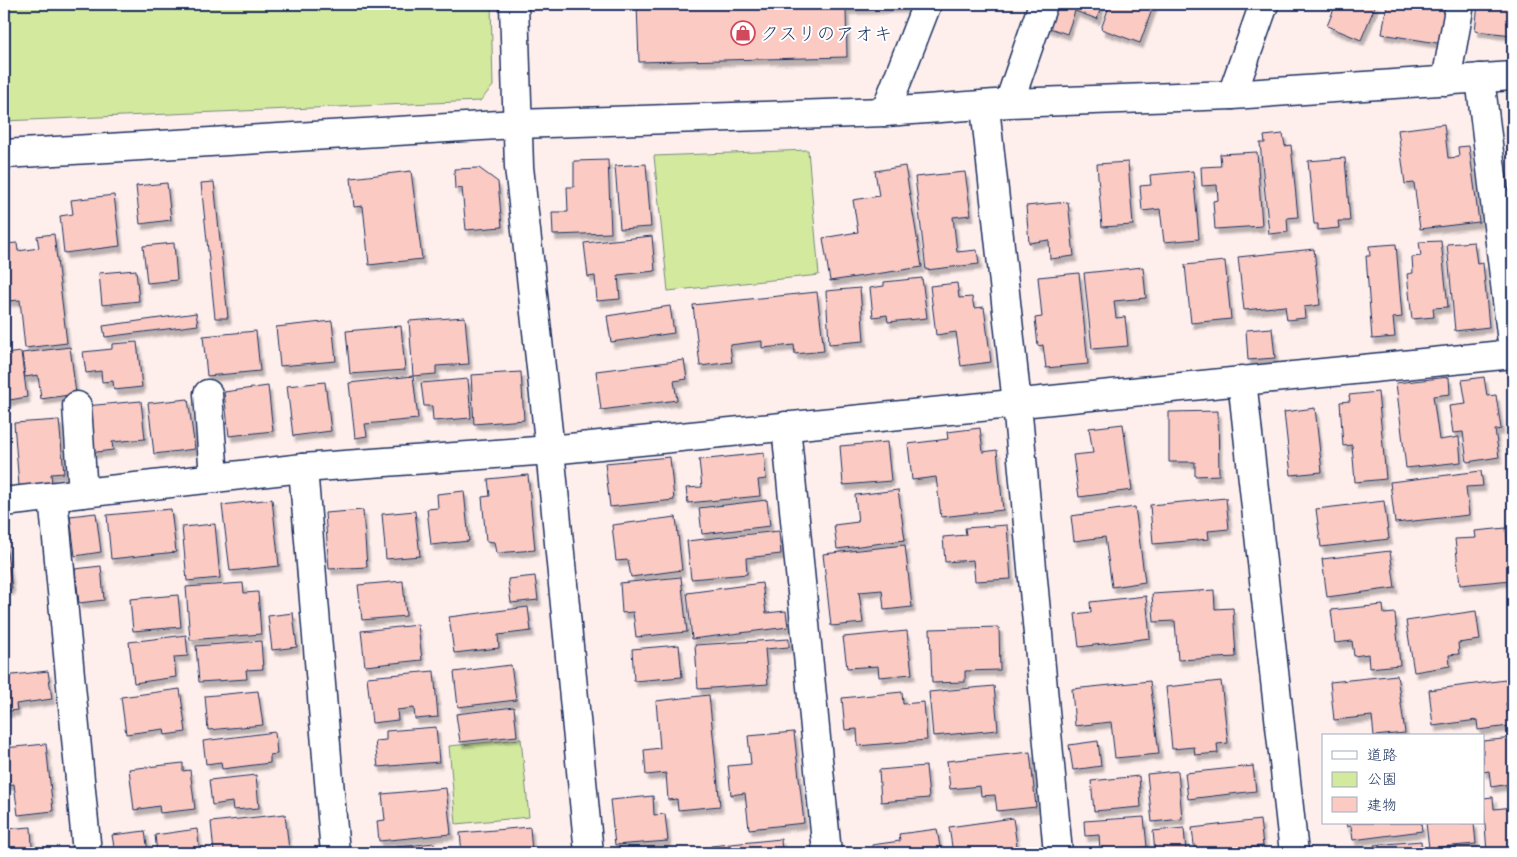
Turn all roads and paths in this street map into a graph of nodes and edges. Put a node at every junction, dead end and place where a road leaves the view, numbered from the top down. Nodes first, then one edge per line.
1 (514, 4) edge
2 (927, 4) edge
3 (1043, 4) edge
4 (1264, 4) edge
5 (1460, 4) edge
6 (1513, 76) edge
7 (1480, 78) junction
8 (1446, 81) junction
9 (1232, 94) junction
10 (997, 105) junction
11 (885, 112) junction
12 (517, 124) junction
13 (4, 154) edge
14 (1513, 352) edge
15 (1242, 380) junction
16 (208, 394) dead end
17 (1017, 404) junction
18 (77, 406) dead end
19 (786, 426) junction
20 (550, 450) junction
21 (303, 468) junction
22 (214, 478) junction
23 (83, 493) junction
24 (53, 497) junction
25 (4, 502) edge
26 (87, 853) edge
27 (335, 853) edge
28 (589, 853) edge
29 (827, 853) edge
30 (1058, 853) edge
31 (1294, 853) edge

1 - 12 street
2 - 11 street
3 - 10 street
4 - 9 street
5 - 8 street
6 - 7 street
7 - 8 street
7 - 14 street
8 - 9 street
9 - 10 street
10 - 11 street
10 - 17 street
11 - 12 street
12 - 13 street
12 - 20 street
14 - 15 street
15 - 17 street
15 - 31 street
16 - 22 street
17 - 19 street
17 - 30 street
18 - 23 street
19 - 20 street
19 - 29 street
20 - 21 street
20 - 28 street
21 - 22 street
21 - 27 street
22 - 23 street
23 - 24 street
24 - 25 street
24 - 26 street

